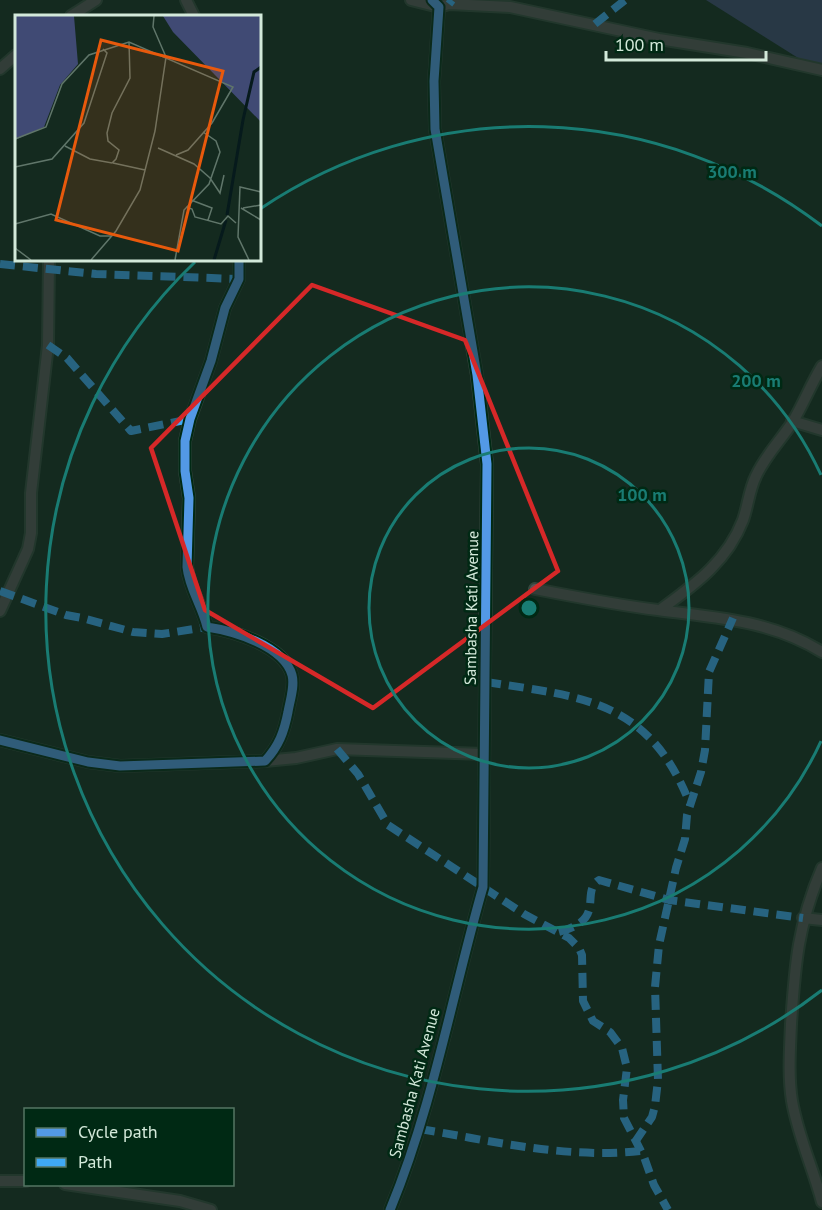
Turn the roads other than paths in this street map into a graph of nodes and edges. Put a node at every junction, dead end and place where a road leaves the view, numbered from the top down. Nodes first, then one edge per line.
1 (96, 0) edge
2 (186, 0) edge
3 (411, 0) edge
4 (435, 4) edge
5 (73, 15) edge
6 (194, 15) edge
7 (15, 56) edge
8 (0, 69) edge
9 (822, 70) edge
10 (49, 261) edge
11 (239, 261) edge
12 (822, 366) edge
13 (792, 422) junction
14 (822, 430) edge
15 (535, 590) dead end
16 (660, 610) junction
17 (0, 611) edge
18 (822, 652) edge
19 (0, 740) edge
20 (484, 754) junction
21 (265, 761) junction
22 (822, 869) edge
23 (803, 918) junction
24 (822, 920) edge
25 (0, 1181) edge
26 (24, 1181) edge
27 (72, 1186) edge
28 (822, 1202) edge
29 (212, 1210) edge
30 (390, 1210) edge

1 - 5 street
2 - 6 street
3 - 4 street
4 - 9 street
4 - 20 street, Sambasha Kati Avenue
7 - 8 street
10 - 17 street
11 - 21 street
12 - 13 street
13 - 14 street
13 - 16 street
15 - 16 street
16 - 18 street
19 - 21 street
20 - 21 street
20 - 30 street, Sambasha Kati Avenue
22 - 23 street
23 - 24 street
23 - 28 street
25 - 26 street
27 - 29 street

